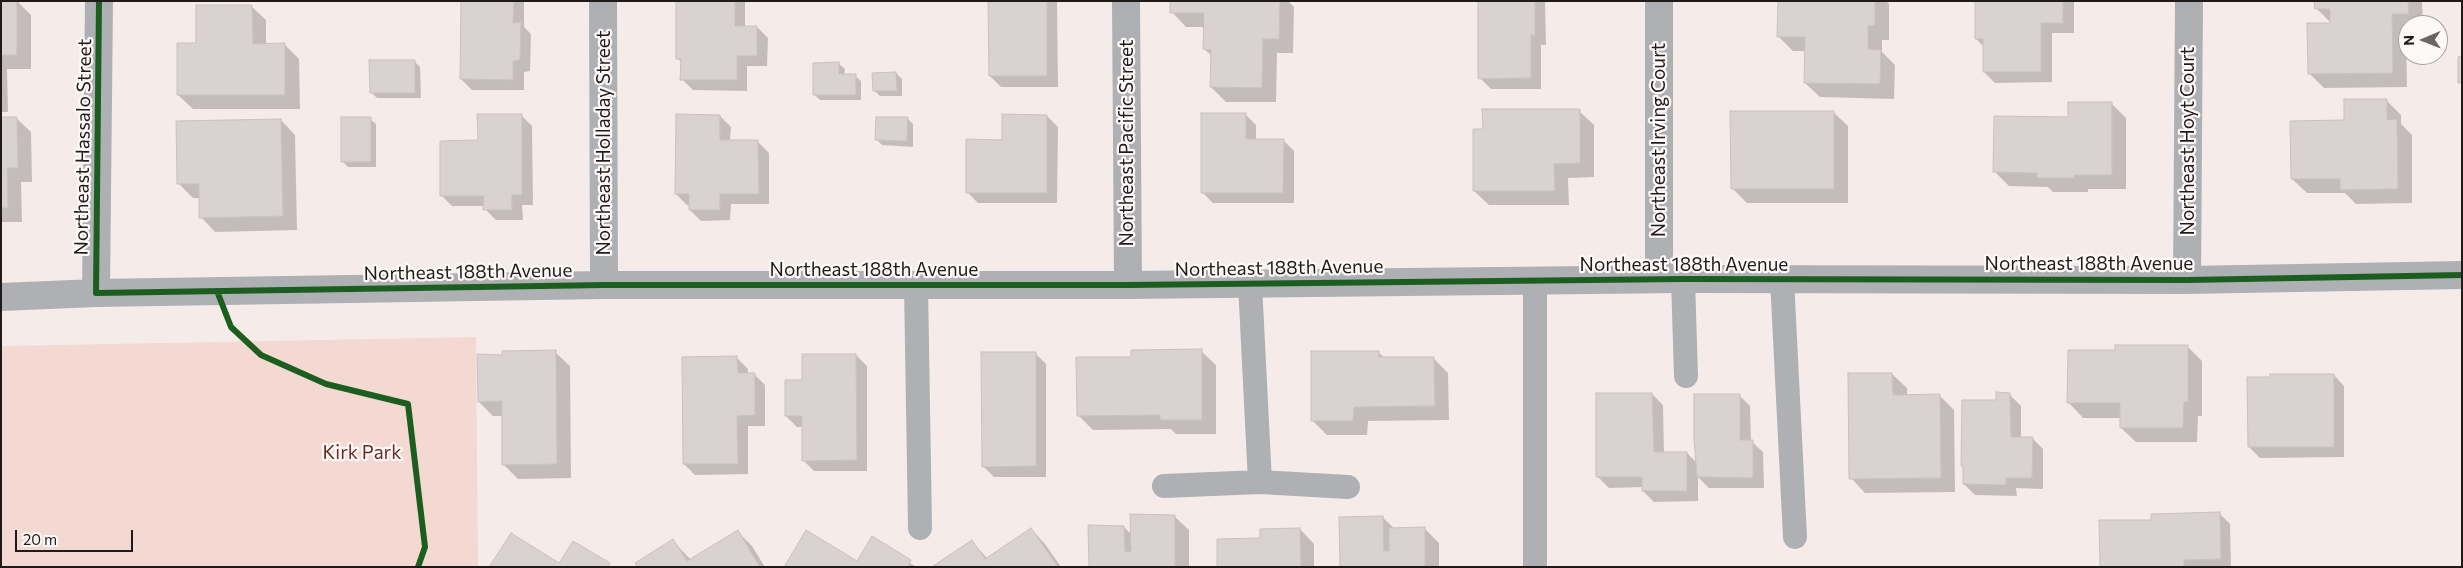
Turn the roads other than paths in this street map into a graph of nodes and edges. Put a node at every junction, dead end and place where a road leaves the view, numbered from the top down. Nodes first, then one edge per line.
1 (100, 1) edge
2 (603, 1) edge
3 (1126, 1) edge
4 (1659, 1) edge
5 (2189, 1) edge
6 (2462, 275) edge
7 (1671, 279) junction
8 (1782, 279) junction
9 (2187, 280) junction
10 (1535, 281) junction
11 (1250, 284) junction
12 (604, 285) junction
13 (916, 285) junction
14 (1128, 285) junction
15 (96, 293) junction
16 (1, 297) edge
17 (1686, 376) dead end
18 (1260, 482) junction
19 (1164, 486) dead end
20 (1348, 487) dead end
21 (920, 528) dead end
22 (1795, 537) dead end
23 (1535, 567) edge

1 - 15 street, Northeast Hassalo Street
2 - 12 street, Northeast Holladay Street
3 - 14 street, Northeast Pacific Street
4 - 7 street, Northeast Irving Court
5 - 9 street, Northeast Hoyt Court
6 - 9 street, Northeast 188th Avenue
7 - 8 street, Northeast 188th Avenue
7 - 10 street, Northeast 188th Avenue
7 - 17 lane
8 - 9 street, Northeast 188th Avenue
8 - 22 lane
10 - 11 street, Northeast 188th Avenue
10 - 23 lane
11 - 14 street, Northeast 188th Avenue
11 - 18 lane
12 - 13 street, Northeast 188th Avenue
12 - 15 street, Northeast 188th Avenue
13 - 14 street, Northeast 188th Avenue
13 - 21 lane
15 - 16 street, Northeast 188th Avenue
18 - 19 lane
18 - 20 lane

